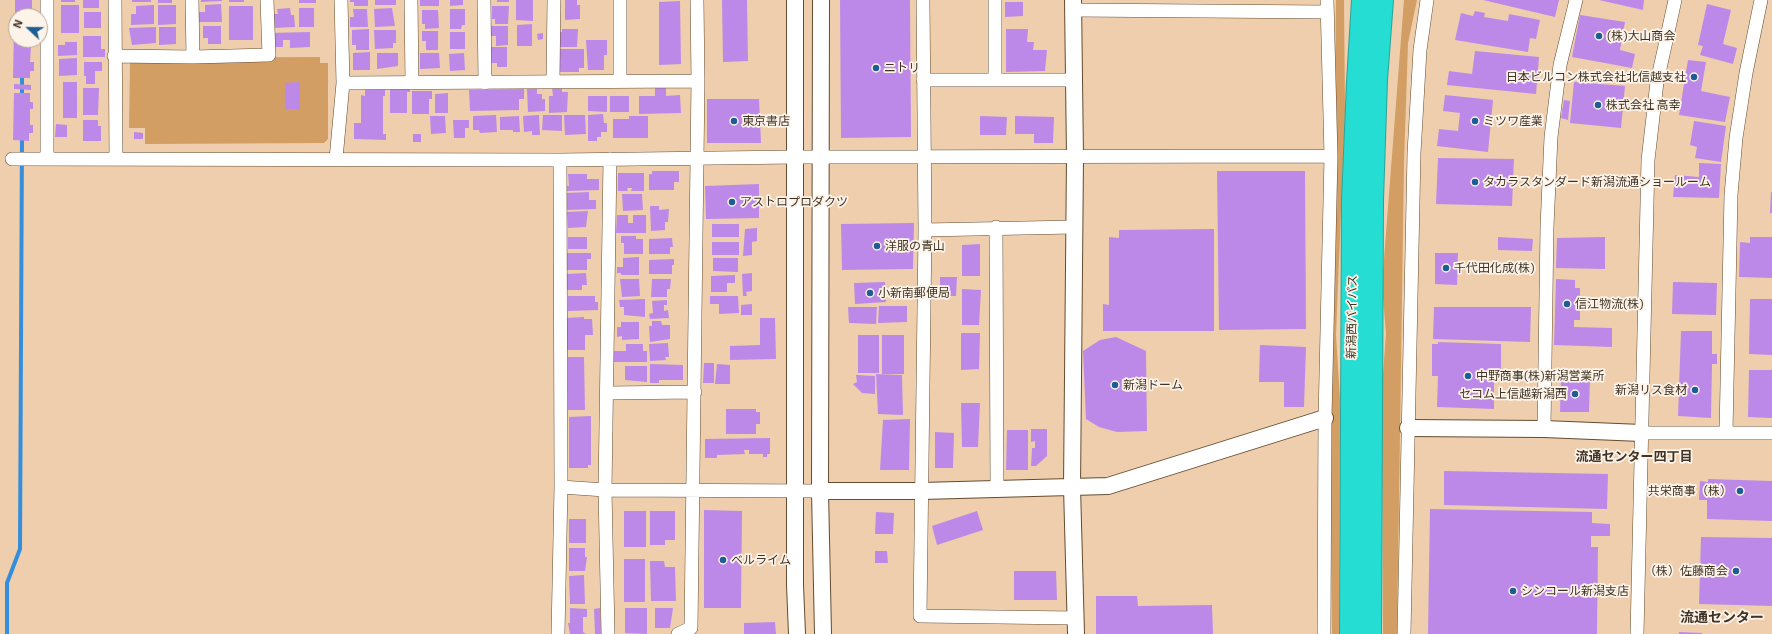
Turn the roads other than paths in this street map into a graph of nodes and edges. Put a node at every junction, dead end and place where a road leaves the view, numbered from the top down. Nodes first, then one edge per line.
1 (47, 0) edge
2 (115, 0) edge
3 (192, 0) edge
4 (267, 0) edge
5 (341, 0) edge
6 (411, 0) edge
7 (484, 0) edge
8 (554, 0) edge
9 (620, 0) edge
10 (697, 0) edge
11 (795, 0) edge
12 (820, 0) edge
13 (923, 0) edge
14 (995, 0) edge
15 (1354, 0) edge
16 (1363, 0) edge
17 (1382, 0) edge
18 (1396, 0) edge
19 (1427, 0) edge
20 (1576, 0) edge
21 (1674, 0) edge
22 (1761, 0) edge
23 (1073, 5) edge
24 (1327, 6) edge
25 (114, 56) junction
26 (192, 57) junction
27 (923, 80) junction
28 (995, 80) junction
29 (1073, 80) junction
30 (553, 81) junction
31 (620, 81) junction
32 (698, 81) junction
33 (1358, 82) junction
34 (343, 83) junction
35 (412, 83) junction
36 (485, 83) junction
37 (1331, 156) junction
38 (795, 157) junction
39 (820, 157) junction
40 (924, 157) junction
41 (1075, 157) junction
42 (47, 158) junction
43 (12, 159) dead end
44 (116, 159) junction
45 (336, 159) junction
46 (610, 159) junction
47 (696, 159) junction
48 (560, 160) junction
49 (1372, 200) junction
50 (996, 227) junction
51 (1074, 227) junction
52 (925, 230) junction
53 (695, 392) junction
54 (607, 393) junction
55 (1325, 418) junction
56 (1408, 428) junction
57 (1544, 429) junction
58 (1726, 432) junction
59 (1642, 433) junction
60 (1772, 433) edge
61 (561, 487) junction
62 (1072, 487) junction
63 (605, 490) junction
64 (692, 490) junction
65 (997, 490) junction
66 (795, 491) junction
67 (820, 491) junction
68 (921, 491) junction
69 (1075, 618) junction
70 (558, 634) edge
71 (608, 634) edge
72 (678, 634) edge
73 (797, 634) edge
74 (823, 634) edge
75 (1076, 634) edge
76 (1324, 634) edge
77 (1351, 634) edge
78 (1370, 634) edge
79 (1404, 634) edge
80 (1637, 634) edge

1 - 42 street
2 - 25 street
3 - 26 street
4 - 26 street
5 - 34 street
6 - 35 street
7 - 36 street
8 - 30 street
9 - 31 street
10 - 32 street
11 - 38 street
12 - 39 street
13 - 27 street
14 - 28 street
15 - 33 highway
16 - 33 highway, 新潟西バイパス
17 - 49 highway, 新潟西バイパス
18 - 49 highway
19 - 56 street
20 - 57 street
21 - 59 street
22 - 58 street
23 - 24 street
23 - 29 street
24 - 37 street
25 - 26 street
25 - 44 street
27 - 28 street
27 - 40 street
28 - 29 street
29 - 41 street
30 - 31 street
30 - 36 street
31 - 32 street
32 - 47 street
33 - 77 highway, 新潟西バイパス
34 - 35 street
34 - 45 street
35 - 36 street
37 - 41 street
37 - 55 street
38 - 39 street
38 - 47 street
38 - 66 street
39 - 40 street
39 - 67 street
40 - 41 street
40 - 52 street
41 - 51 street
42 - 43 street
42 - 44 street
44 - 45 street
45 - 48 street
46 - 47 street
46 - 48 street
46 - 54 street
47 - 53 street
48 - 61 street
49 - 78 highway, 新潟西バイパス
50 - 51 street
50 - 52 street
50 - 65 street
51 - 62 street
52 - 68 street
53 - 54 street
53 - 64 street
54 - 63 street
55 - 62 street
55 - 76 street
56 - 57 street
56 - 79 street
57 - 59 street
58 - 59 street
58 - 60 street
59 - 80 street
61 - 63 street
61 - 70 street
62 - 65 street
62 - 69 street
63 - 64 street
63 - 71 street
64 - 66 street
64 - 72 street
65 - 68 street
66 - 67 street
66 - 73 street
67 - 68 street
67 - 74 street
68 - 69 street
69 - 75 street

